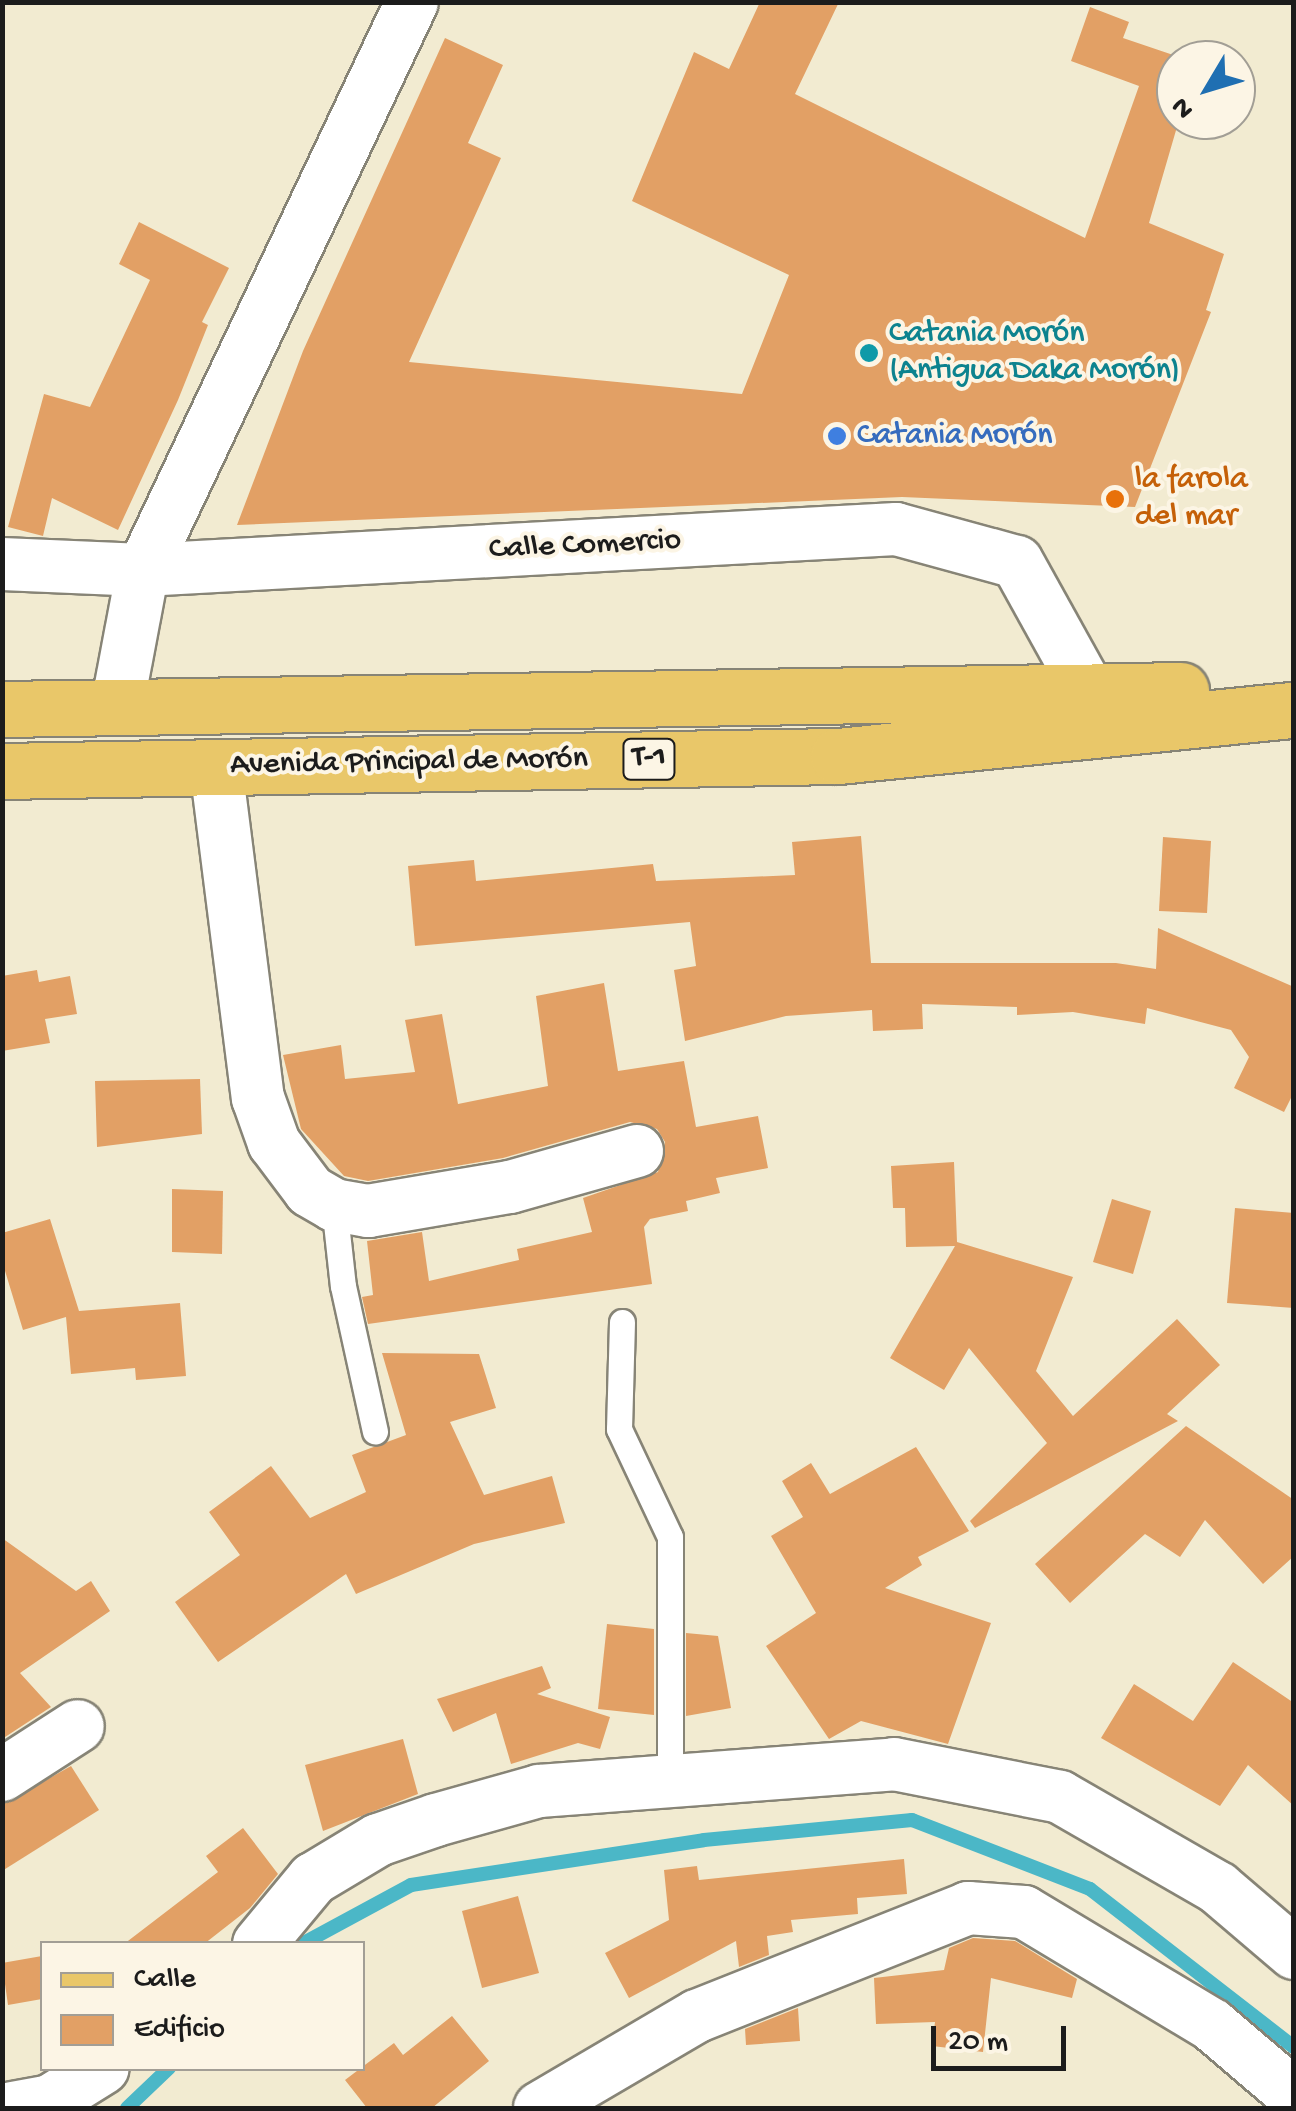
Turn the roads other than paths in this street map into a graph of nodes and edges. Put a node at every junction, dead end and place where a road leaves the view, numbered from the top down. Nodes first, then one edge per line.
1 (412, 2) edge
2 (2, 564) edge
3 (143, 570) junction
4 (1088, 690) junction
5 (1294, 690) edge
6 (117, 707) junction
7 (2, 708) edge
8 (1294, 710) edge
9 (216, 766) junction
10 (2, 770) edge
11 (638, 1150) dead end
12 (334, 1205) junction
13 (622, 1322) dead end
14 (375, 1432) dead end
15 (78, 1726) dead end
16 (2, 1775) edge
17 (670, 1778) junction
18 (261, 1941) edge
19 (1294, 1953) edge
20 (98, 2071) edge
21 (1294, 2095) edge
22 (12, 2108) edge
23 (540, 2108) edge

1 - 3 street
2 - 3 street, Calle Comercio
3 - 4 street, Calle Comercio
3 - 6 street
4 - 5 main road, Avenida Principal de Morón / T-1
4 - 6 main road, Avenida Principal de Morón / T-1
6 - 7 main road, Avenida Principal de Morón / T-1
8 - 9 main road, Avenida Principal de Morón / T-1
9 - 10 main road, Avenida Principal de Morón / T-1
9 - 12 street
11 - 12 street
12 - 14 lane
13 - 17 lane
15 - 16 street
17 - 18 street
17 - 19 street
20 - 22 street
21 - 23 street

